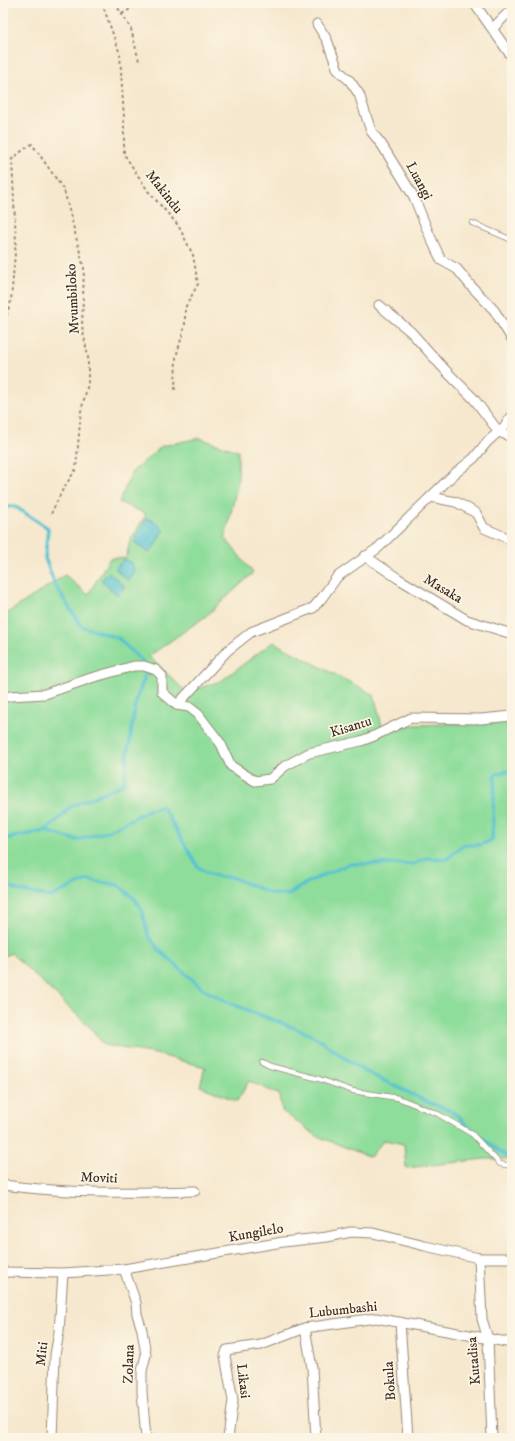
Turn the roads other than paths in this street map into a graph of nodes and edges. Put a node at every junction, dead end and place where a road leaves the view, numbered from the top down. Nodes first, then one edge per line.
1 (474, 3) edge
2 (512, 9) edge
3 (318, 24) dead end
4 (493, 28) junction
5 (512, 57) edge
6 (472, 223) dead end
7 (512, 240) edge
8 (379, 305) dead end
9 (512, 339) edge
10 (512, 416) edge
11 (499, 432) junction
12 (512, 437) edge
13 (431, 497) junction
14 (512, 540) edge
15 (365, 556) junction
16 (512, 634) edge
17 (3, 698) edge
18 (177, 705) junction
19 (512, 716) edge
20 (262, 1062) dead end
21 (512, 1166) edge
22 (4, 1189) edge
23 (195, 1191) dead end
24 (479, 1258) junction
25 (512, 1258) edge
26 (124, 1269) junction
27 (3, 1272) edge
28 (62, 1273) junction
29 (400, 1322) junction
30 (305, 1328) junction
31 (488, 1339) junction
32 (512, 1343) edge
33 (226, 1351) joint
34 (52, 1438) edge
35 (146, 1438) edge
36 (228, 1438) edge
37 (316, 1438) edge
38 (408, 1438) edge
39 (492, 1438) edge

1 - 4 street
2 - 4 street
3 - 9 street, Luangi
4 - 5 street
6 - 7 lane
8 - 11 street
10 - 11 street
11 - 12 street
11 - 13 street
13 - 14 street
13 - 15 street
15 - 16 street, Masaka
15 - 18 street
17 - 18 street
18 - 19 street, Kisantu
20 - 21 lane
22 - 23 street, Moviti
24 - 25 street, Kungilelo
24 - 26 street, Kungilelo
24 - 31 street, Kutadisa
26 - 28 street, Kungilelo
26 - 35 street, Zolana
27 - 28 street, Kungilelo
28 - 34 street, Miti
29 - 30 street, Lubumbashi
29 - 31 street, Lubumbashi
29 - 38 street, Bokula
30 - 33 street, Lubumbashi
30 - 37 street
31 - 32 street, Lubumbashi
31 - 39 street, Kutadisa
33 - 36 street, Likasi

